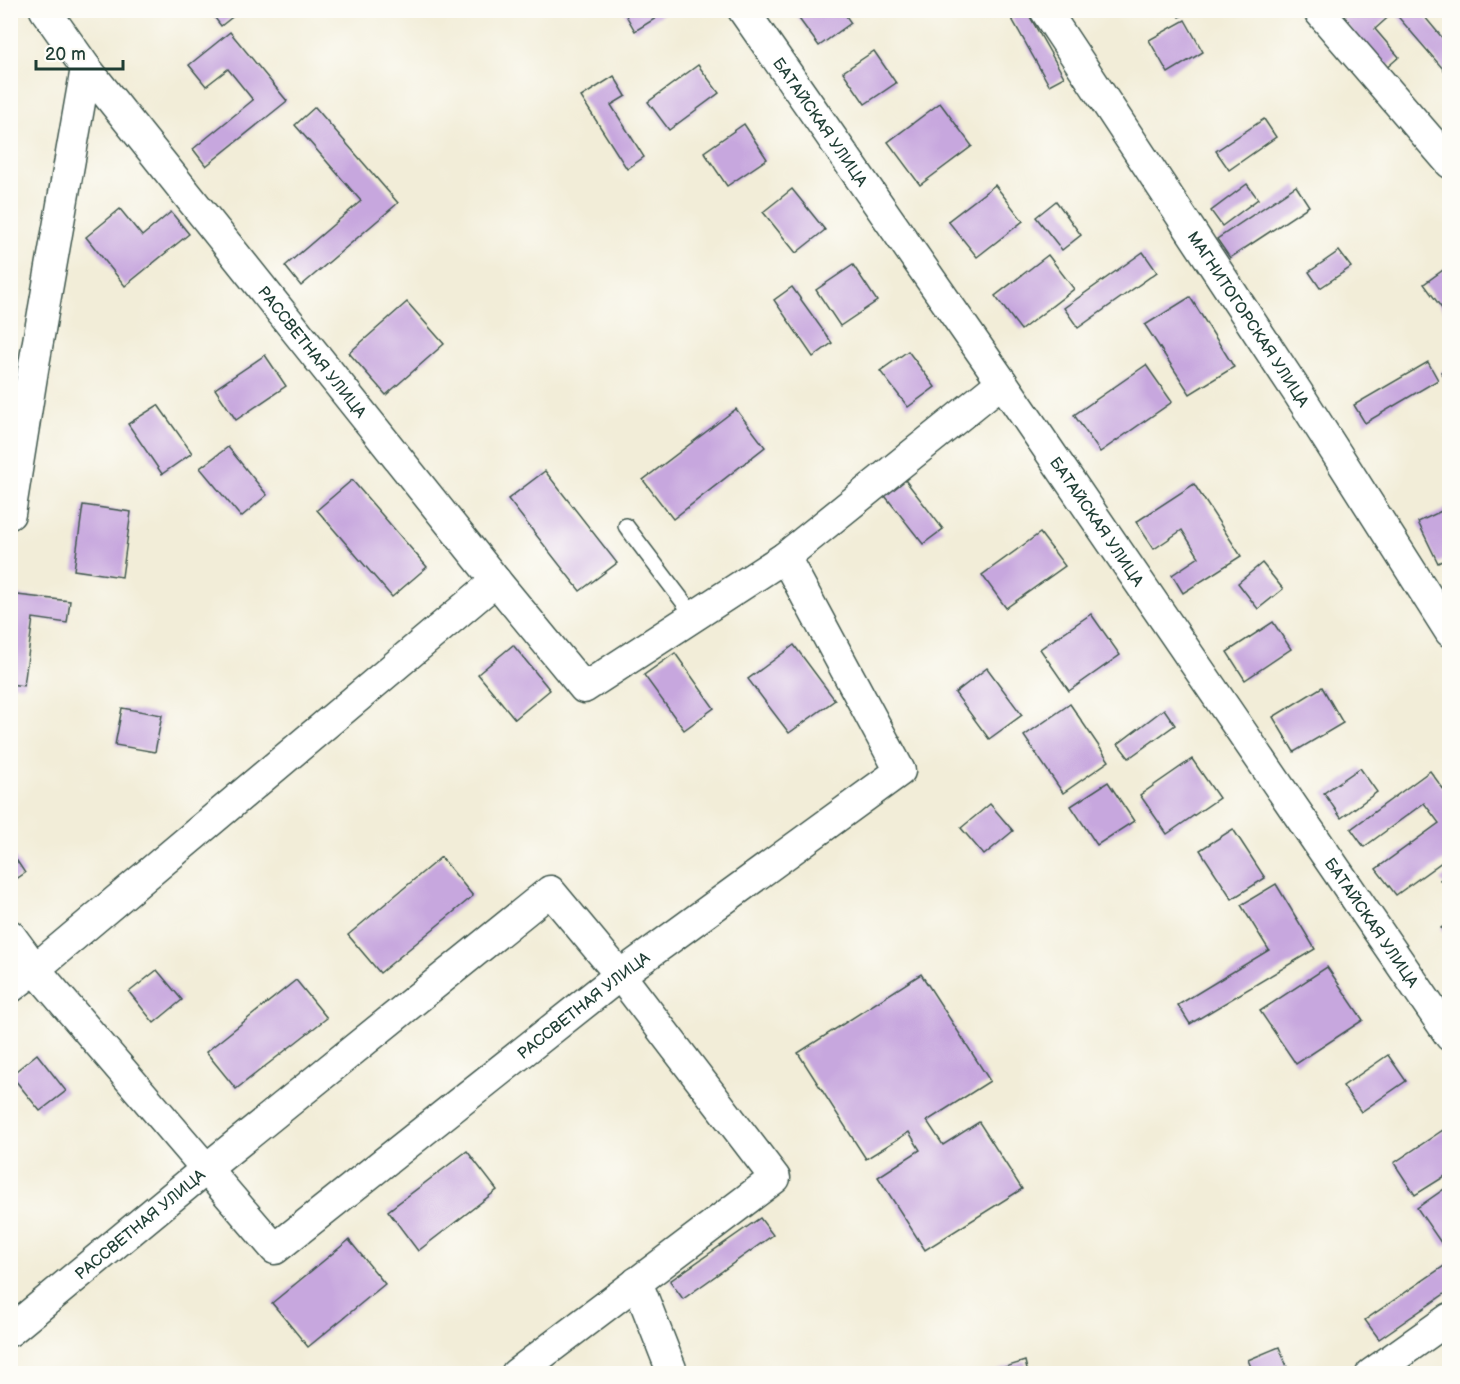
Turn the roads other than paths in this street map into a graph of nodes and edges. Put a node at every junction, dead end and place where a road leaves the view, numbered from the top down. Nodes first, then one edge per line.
1 (45, 10) edge
2 (743, 10) edge
3 (1045, 10) edge
4 (1318, 10) edge
5 (86, 68) junction
6 (1449, 163) edge
7 (22, 369) edge
8 (1002, 382) junction
9 (10, 514) edge
10 (626, 525) dead end
11 (785, 557) junction
12 (496, 581) junction
13 (694, 616) junction
14 (1449, 632) edge
15 (10, 936) edge
16 (35, 969) junction
17 (620, 975) junction
18 (10, 988) edge
19 (1449, 1036) edge
20 (206, 1169) junction
21 (637, 1282) junction
22 (1449, 1318) edge
23 (10, 1331) edge
24 (516, 1374) edge
25 (673, 1374) edge
26 (1371, 1374) edge

1 - 5 street, РАССВЕТНАЯ УЛИЦА
2 - 8 street, БАТАЙСКАЯ УЛИЦА
3 - 14 street, МАГНИТОГОРСКАЯ УЛИЦА
4 - 6 street
5 - 7 street
5 - 12 street, РАССВЕТНАЯ УЛИЦА
7 - 9 street
8 - 11 street
8 - 19 street, БАТАЙСКАЯ УЛИЦА
10 - 13 lane
11 - 13 street
11 - 17 street, РАССВЕТНАЯ УЛИЦА
12 - 13 street, РАССВЕТНАЯ УЛИЦА
12 - 16 street
15 - 16 street
16 - 18 street
16 - 20 street
17 - 20 street, РАССВЕТНАЯ УЛИЦА
17 - 20 street, РАССВЕТНАЯ УЛИЦА
17 - 21 street
20 - 23 street, РАССВЕТНАЯ УЛИЦА
21 - 24 street
21 - 25 street
22 - 26 street

